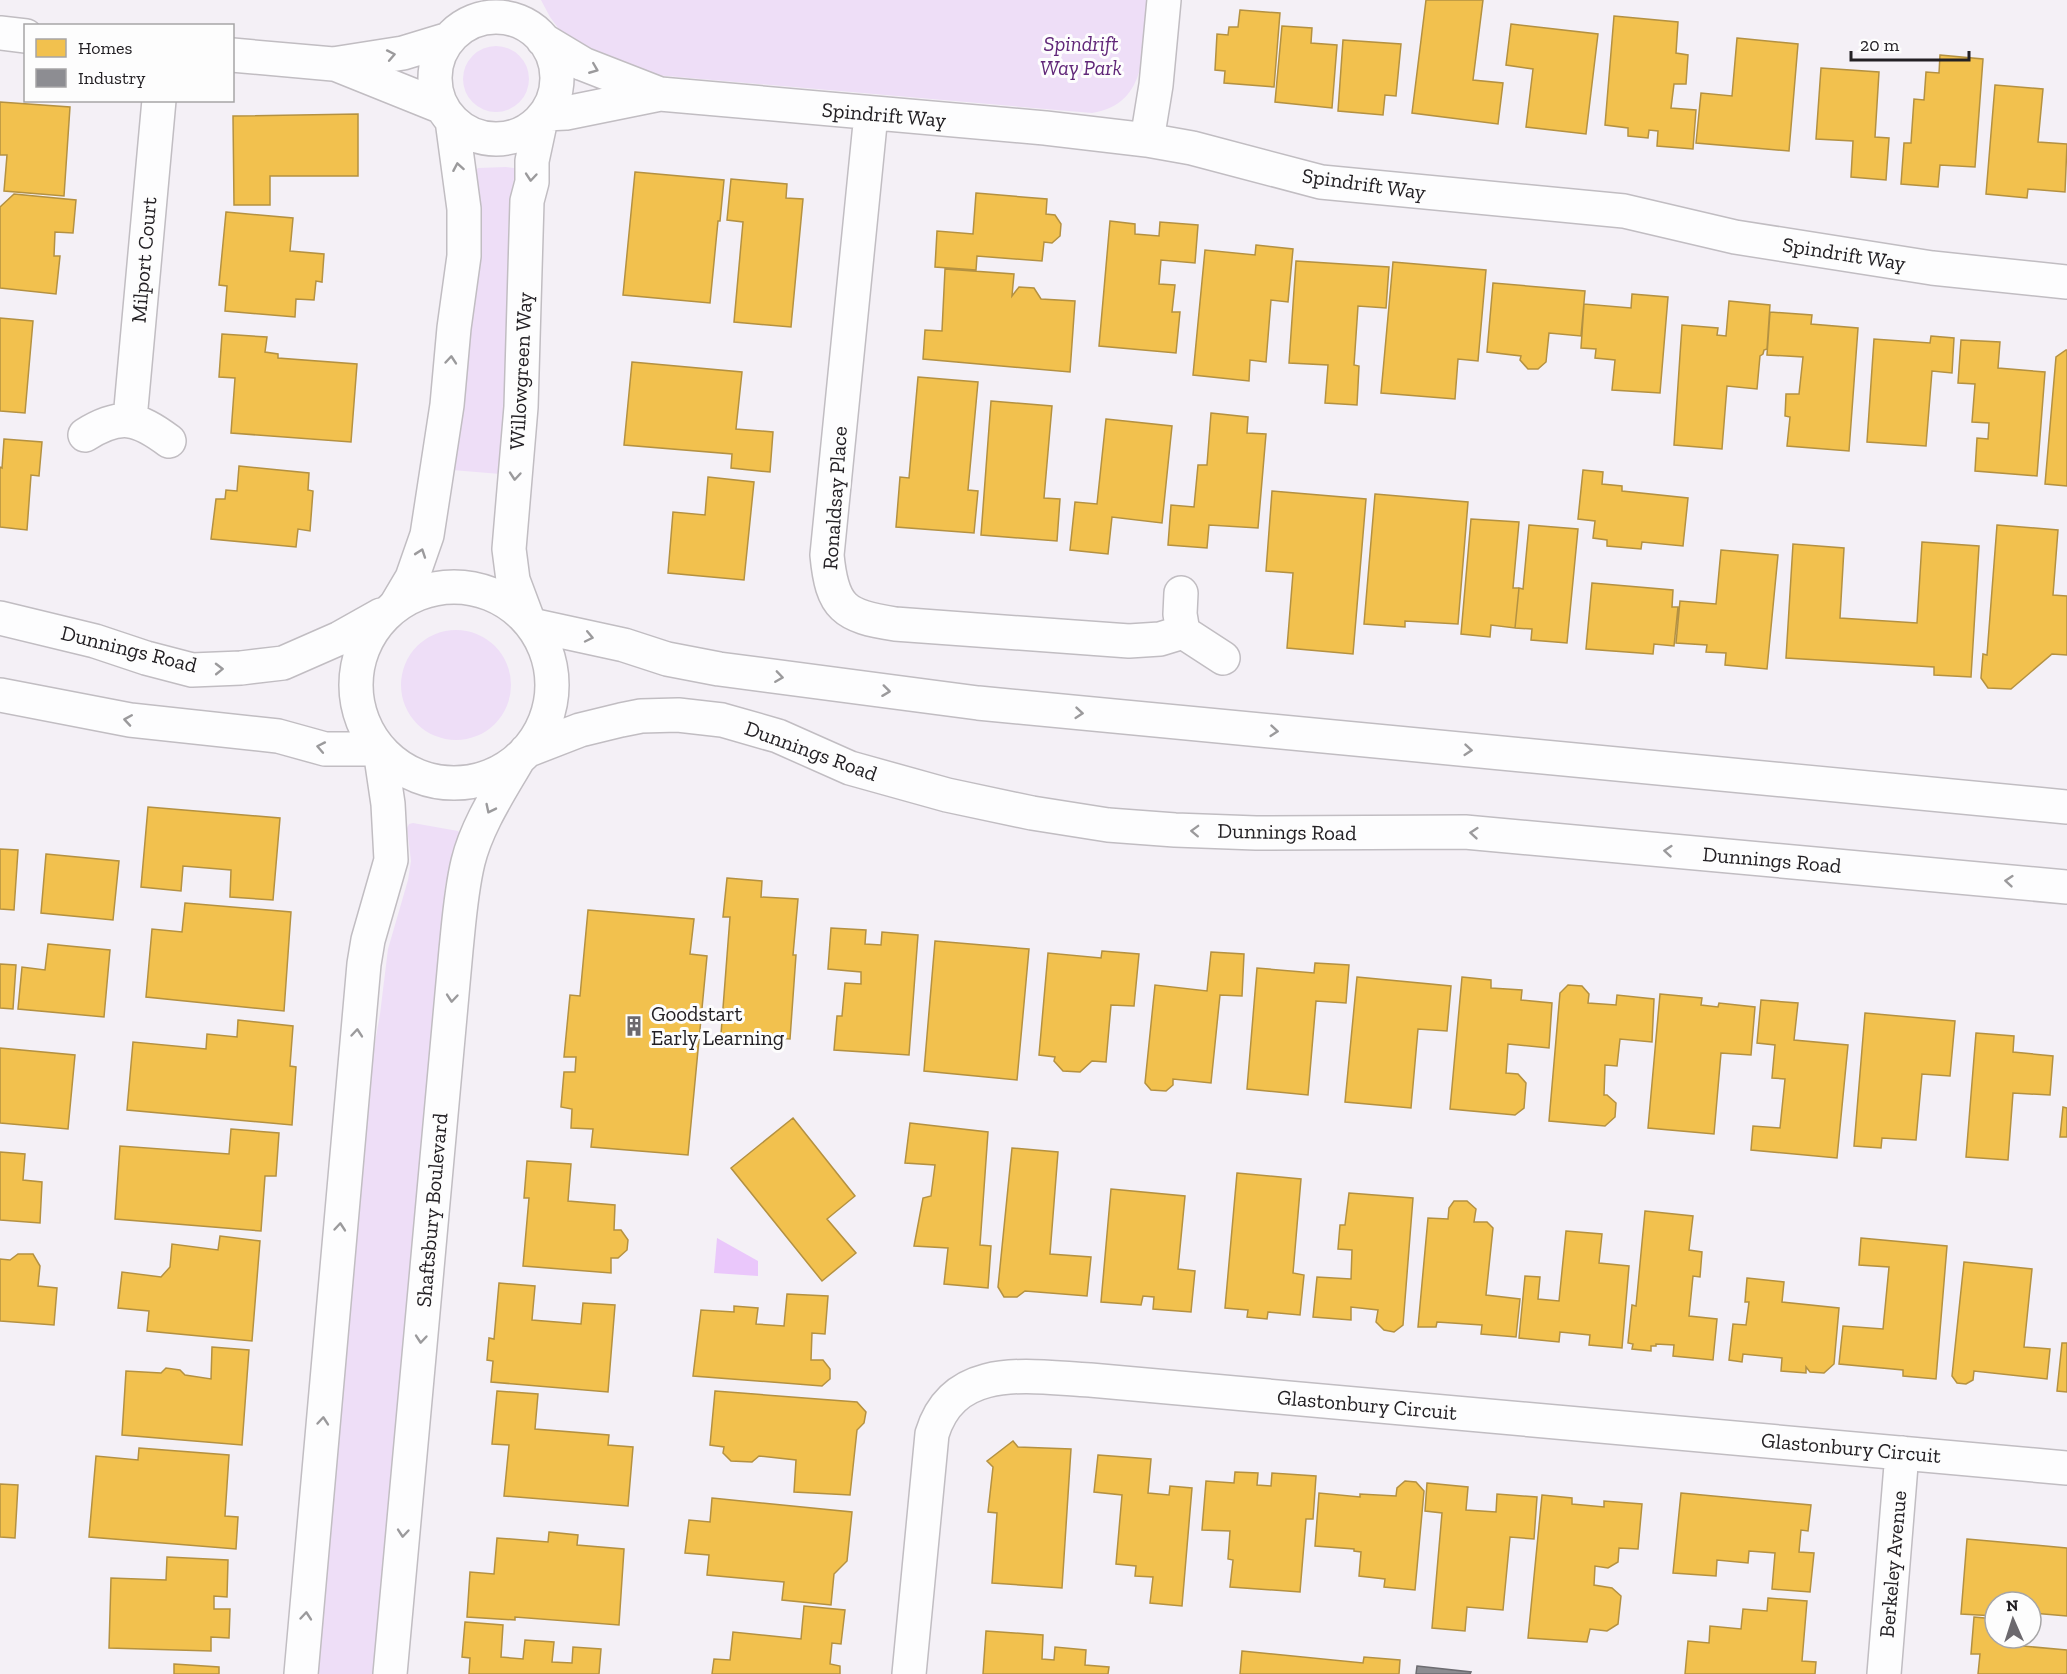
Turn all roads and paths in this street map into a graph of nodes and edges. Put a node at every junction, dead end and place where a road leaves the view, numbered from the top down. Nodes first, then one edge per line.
1 (468, 0) edge
2 (527, 0) edge
3 (1164, 0) edge
4 (0, 33) edge
5 (24, 36) edge
6 (452, 36) junction
7 (541, 38) junction
8 (234, 55) edge
9 (333, 64) junction
10 (660, 94) junction
11 (159, 102) edge
12 (447, 113) junction
13 (871, 114) junction
14 (543, 117) junction
15 (1147, 140) junction
16 (2067, 282) edge
17 (129, 419) junction
18 (85, 435) dead end
19 (169, 441) dead end
20 (1181, 593) dead end
21 (393, 607) junction
22 (0, 618) edge
23 (530, 623) junction
24 (1183, 632) junction
25 (1223, 658) dead end
26 (0, 695) edge
27 (379, 749) junction
28 (523, 754) junction
29 (2067, 807) edge
30 (2067, 887) edge
31 (1902, 1453) junction
32 (2067, 1468) edge
33 (301, 1674) edge
34 (390, 1674) edge
35 (909, 1674) edge
36 (1884, 1674) edge

1 - 6 street
2 - 7 street
3 - 15 street
4 - 5 street
6 - 7 street
9 -> 6 street
6 - 12 street
7 -> 10 street, Spindrift Way
7 - 14 street
8 - 9 street
9 - 12 street
10 - 13 street, Spindrift Way
10 - 14 street, Spindrift Way
11 - 17 street, Milport Court
12 - 14 street
21 -> 12 street
13 - 15 street, Spindrift Way
13 - 24 street, Ronaldsay Place
14 -> 23 street, Willowgreen Way
15 - 16 street, Spindrift Way
17 - 18 street
17 - 19 street
20 - 24 street
22 -> 21 street, Dunnings Road
21 - 23 street
21 - 27 street
23 - 28 street
23 -> 29 street
24 - 25 street
27 -> 26 street
27 - 28 street
33 -> 27 street
30 -> 28 street, Dunnings Road
28 -> 34 street, Shaftsbury Boulevard
31 - 32 street, Glastonbury Circuit
31 - 35 street, Glastonbury Circuit
31 - 36 street, Berkeley Avenue

